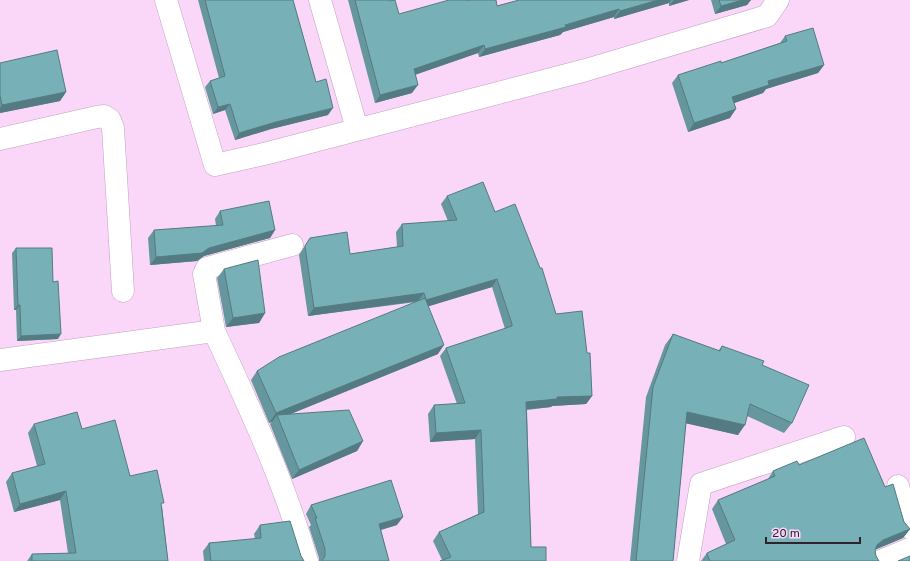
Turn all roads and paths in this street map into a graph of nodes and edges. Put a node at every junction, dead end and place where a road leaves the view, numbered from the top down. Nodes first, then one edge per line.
1 (166, 0) edge
2 (320, 0) edge
3 (778, 0) edge
4 (357, 129) junction
5 (0, 139) edge
6 (292, 245) dead end
7 (123, 291) dead end
8 (214, 330) junction
9 (0, 360) edge
10 (844, 437) dead end
11 (898, 486) dead end
12 (910, 528) edge
13 (910, 549) edge
14 (307, 561) edge
15 (688, 561) edge
16 (881, 561) edge

1 - 4 street
2 - 4 street
3 - 4 street
5 - 7 street
6 - 8 street
8 - 9 street
8 - 14 street
10 - 15 street
11 - 12 street
13 - 16 street

